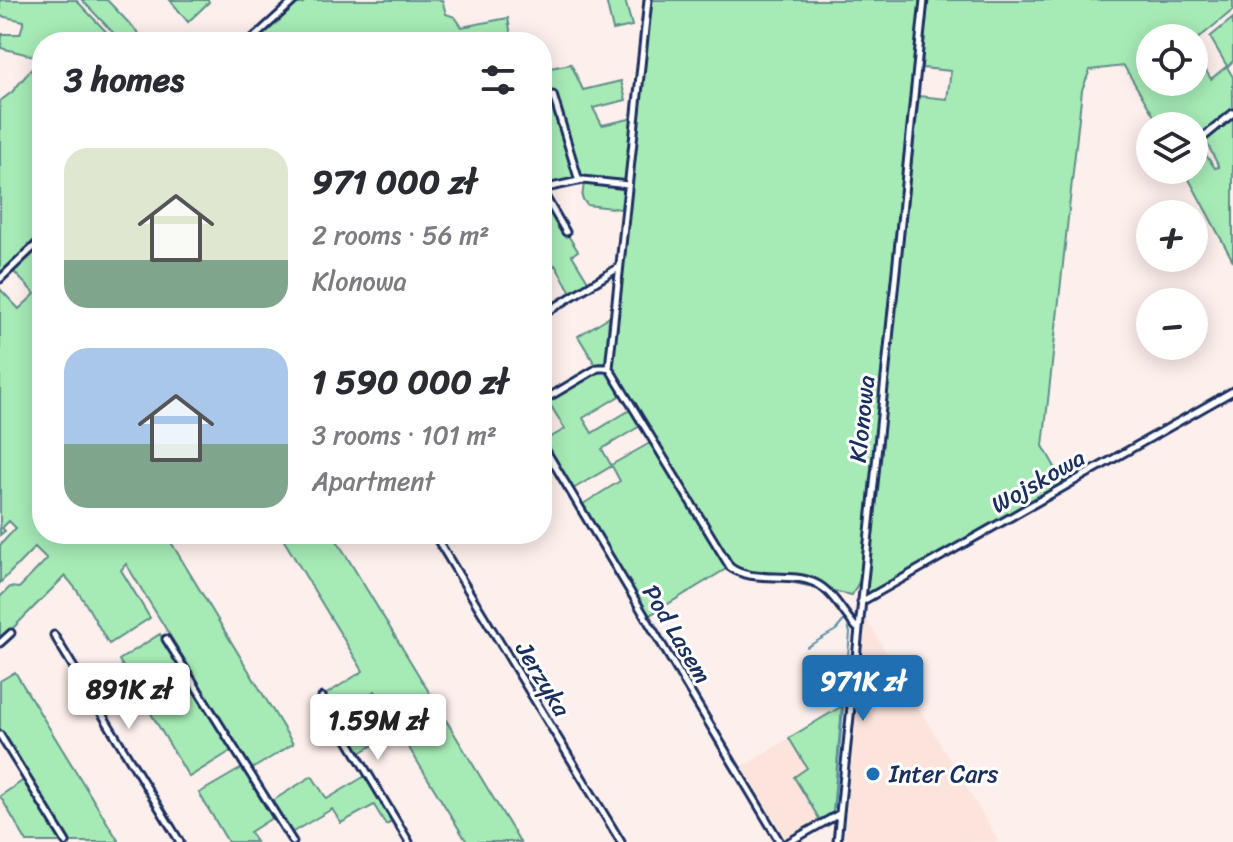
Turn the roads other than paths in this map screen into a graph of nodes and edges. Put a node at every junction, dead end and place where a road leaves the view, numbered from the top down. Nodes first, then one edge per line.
1 (295, 0) edge
2 (648, 0) edge
3 (924, 0) edge
4 (260, 32) edge
5 (553, 95) dead end
6 (1233, 113) edge
7 (1208, 134) edge
8 (579, 181) junction
9 (628, 185) junction
10 (552, 188) edge
11 (552, 208) edge
12 (566, 232) dead end
13 (32, 249) edge
14 (619, 268) junction
15 (0, 279) edge
16 (552, 309) edge
17 (609, 368) junction
18 (1233, 391) edge
19 (552, 395) edge
20 (552, 461) edge
21 (440, 544) edge
22 (861, 602) junction
23 (858, 629) junction
24 (11, 633) dead end
25 (54, 635) dead end
26 (166, 639) dead end
27 (0, 643) edge
28 (322, 697) dead end
29 (0, 735) edge
30 (839, 814) junction
31 (66, 842) edge
32 (180, 842) edge
33 (293, 842) edge
34 (409, 842) edge
35 (621, 842) edge
36 (780, 842) edge
37 (789, 842) edge
38 (837, 842) edge

1 - 4 street
2 - 9 street
3 - 22 street, Klonowa
5 - 8 street
6 - 7 street
8 - 9 street
8 - 10 street
9 - 14 street
11 - 12 street
13 - 15 street
14 - 16 street
14 - 17 street
17 - 19 street
17 - 23 street
18 - 22 street, Wojskowa
20 - 36 street, Pod Lasem
21 - 35 street, Jerzyka
22 - 23 street, Klonowa
23 - 30 street, Klonowa
24 - 27 street
25 - 32 street
26 - 33 street
28 - 34 street
29 - 31 street
30 - 37 street
30 - 38 street, Klonowa

